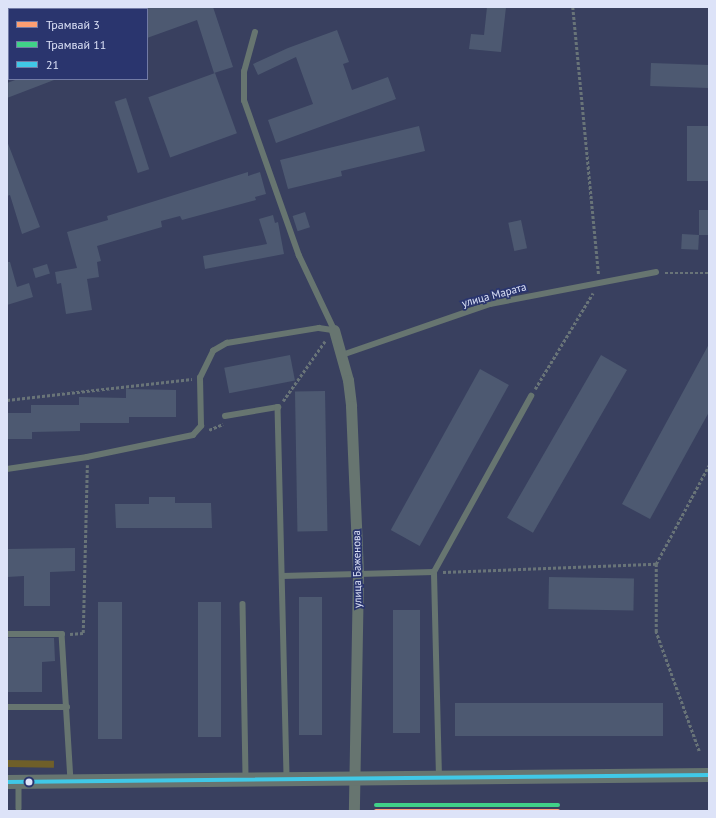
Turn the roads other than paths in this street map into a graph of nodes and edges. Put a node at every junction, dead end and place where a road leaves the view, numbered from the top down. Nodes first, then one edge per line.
1 (255, 32) dead end
2 (656, 272) road end
3 (334, 330) junction
4 (342, 355) junction
5 (531, 396) road end
6 (225, 416) road end
7 (7, 469) edge
8 (434, 572) junction
9 (358, 574) junction
10 (282, 576) junction
11 (243, 604) dead end
12 (7, 634) edge
13 (7, 707) edge
14 (67, 707) junction
15 (709, 775) edge
16 (439, 778) junction
17 (354, 779) junction
18 (246, 780) junction
19 (287, 780) junction
20 (71, 781) junction
21 (13, 782) edge
22 (19, 808) dead end
23 (354, 811) edge

1 - 3 lane
2 - 4 lane, улица Марата
3 - 4 street, улица Баженова
3 - 7 lane
4 - 9 street, улица Баженова
5 - 8 lane
6 - 10 lane
8 - 9 lane
8 - 16 lane
9 - 10 lane
9 - 17 street, улица Баженова
10 - 19 lane
11 - 18 lane
12 - 14 lane
13 - 14 lane
14 - 20 lane
15 - 16 street
16 - 17 street
17 - 19 street
17 - 23 street, улица Баженова
18 - 19 street
18 - 20 street
20 - 21 street
21 - 22 lane

